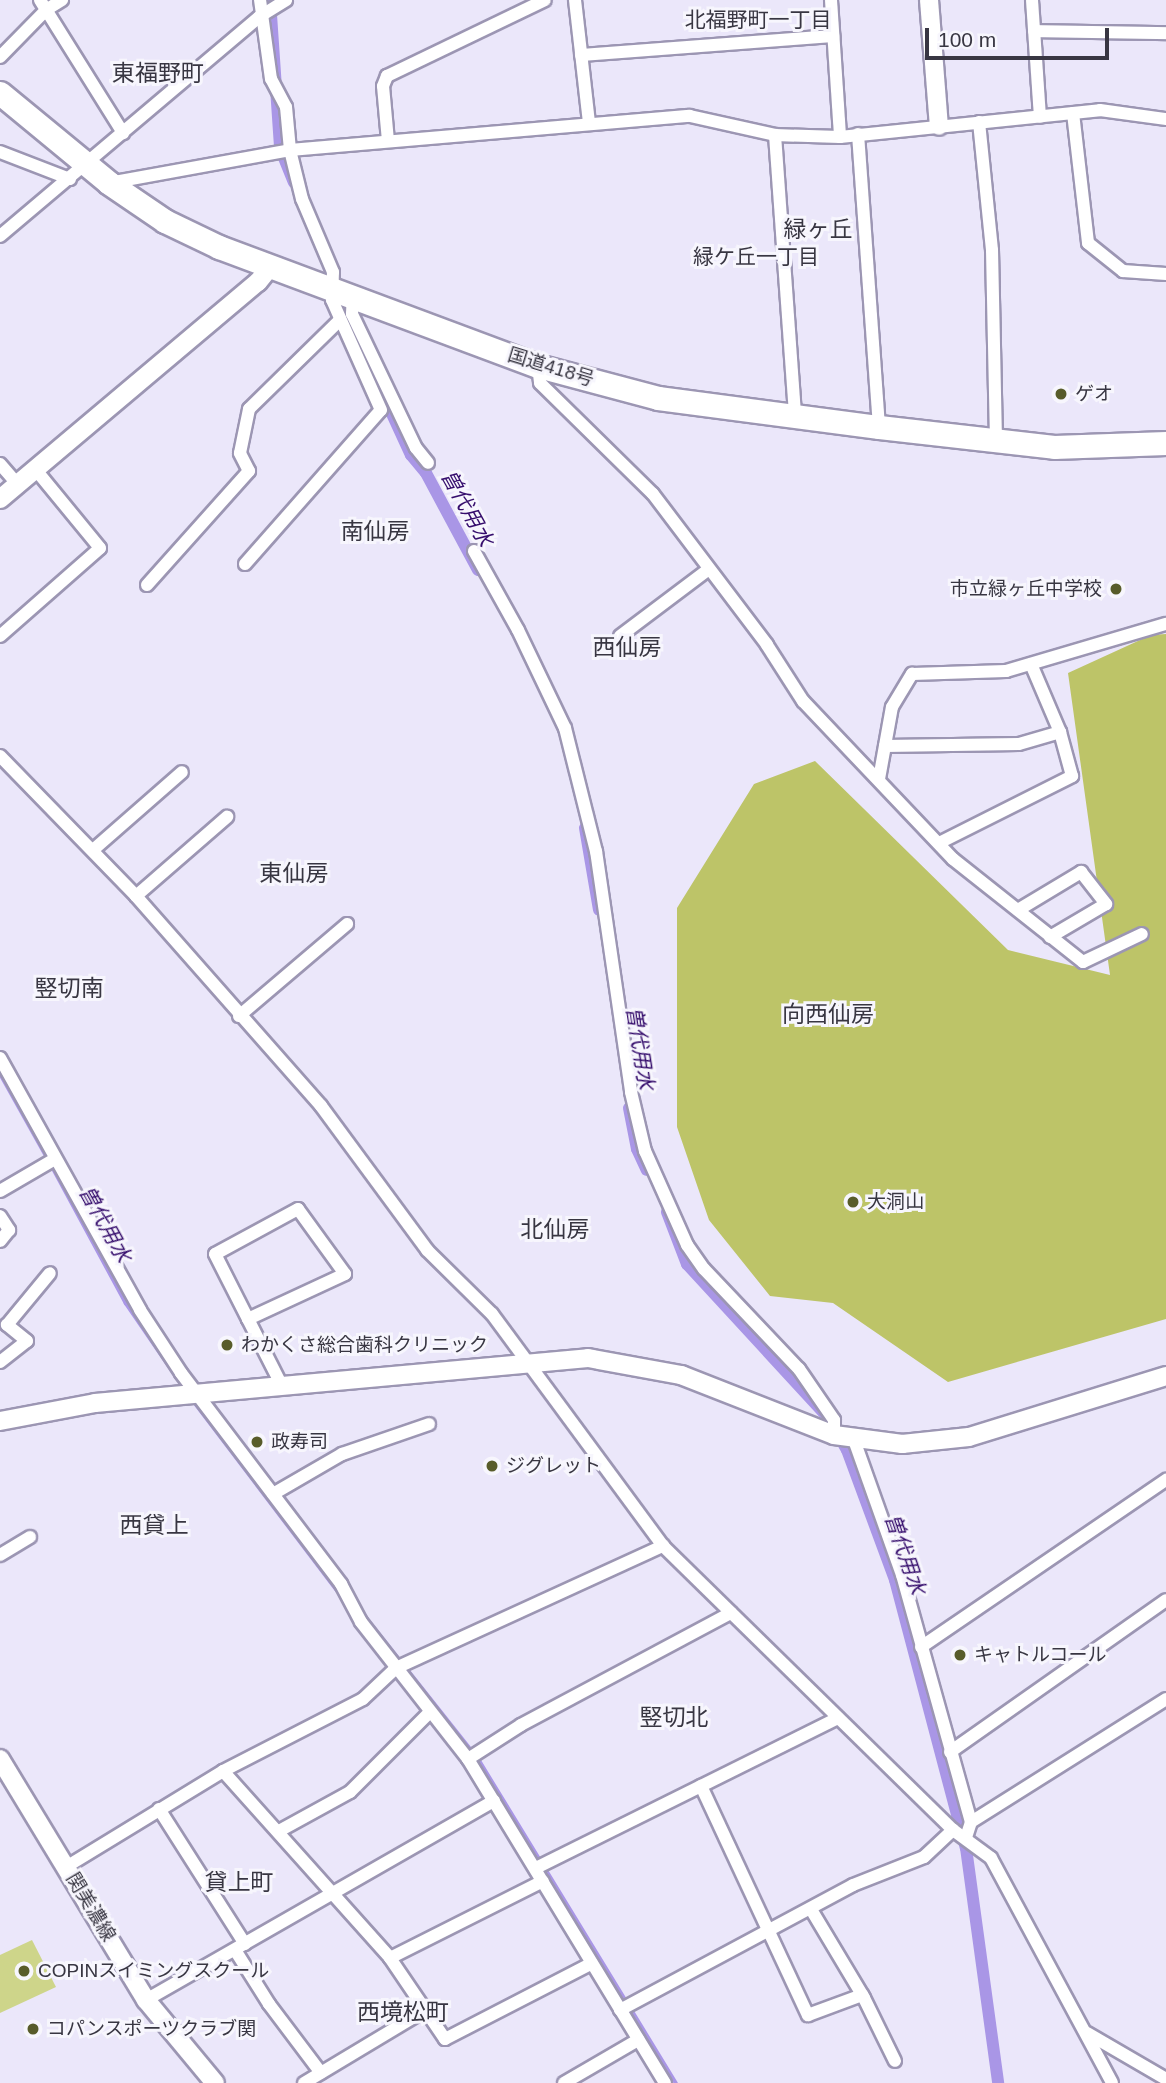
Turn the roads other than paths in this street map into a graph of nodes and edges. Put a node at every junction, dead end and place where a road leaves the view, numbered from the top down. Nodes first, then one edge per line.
1 (62, 0) edge
2 (260, 0) edge
3 (286, 0) edge
4 (545, 0) edge
5 (575, 0) edge
6 (831, 0) edge
7 (929, 0) edge
8 (1032, 0) edge
9 (43, 5) edge
10 (259, 17) junction
11 (1034, 31) junction
12 (1166, 33) edge
13 (833, 36) junction
14 (581, 55) junction
15 (0, 57) edge
16 (0, 93) edge
17 (1073, 113) junction
18 (1040, 117) junction
19 (1166, 119) edge
20 (979, 122) junction
21 (589, 123) junction
22 (939, 126) junction
23 (123, 133) junction
24 (775, 135) junction
25 (858, 135) junction
26 (840, 136) junction
27 (388, 141) junction
28 (290, 150) junction
29 (0, 152) edge
30 (78, 171) junction
31 (109, 183) junction
32 (0, 236) edge
33 (271, 265) junction
34 (1166, 274) edge
35 (342, 290) junction
36 (340, 320) junction
37 (538, 366) junction
38 (796, 416) junction
39 (879, 427) junction
40 (996, 441) junction
41 (1166, 443) edge
42 (428, 463) dead end
43 (0, 464) edge
44 (35, 469) junction
45 (18, 485) junction
46 (0, 499) edge
47 (474, 551) dead end
48 (246, 564) dead end
49 (709, 569) junction
50 (148, 585) dead end
51 (1166, 624) edge
52 (0, 636) edge
53 (620, 636) dead end
54 (1031, 664) junction
55 (1060, 732) junction
56 (885, 746) junction
57 (0, 756) edge
58 (182, 772) dead end
59 (879, 779) junction
60 (227, 817) dead end
61 (939, 843) junction
62 (93, 850) junction
63 (136, 896) junction
64 (1018, 910) junction
65 (347, 924) dead end
66 (1142, 934) dead end
67 (1050, 937) junction
68 (239, 1016) junction
69 (0, 1058) edge
70 (55, 1159) junction
71 (0, 1191) edge
72 (0, 1216) edge
73 (0, 1241) edge
74 (50, 1273) dead end
75 (248, 1319) junction
76 (0, 1362) edge
77 (528, 1363) junction
78 (1166, 1376) edge
79 (282, 1386) junction
80 (198, 1392) junction
81 (0, 1421) edge
82 (429, 1424) dead end
83 (834, 1435) junction
84 (854, 1440) junction
85 (1166, 1480) edge
86 (273, 1494) junction
87 (30, 1537) dead end
88 (663, 1546) junction
89 (0, 1555) edge
90 (1166, 1600) edge
91 (731, 1613) junction
92 (921, 1647) junction
93 (396, 1668) junction
94 (1166, 1699) edge
95 (429, 1713) junction
96 (838, 1718) junction
97 (950, 1752) junction
98 (0, 1759) edge
99 (468, 1759) junction
100 (223, 1771) junction
101 (701, 1786) junction
102 (494, 1801) junction
103 (159, 1810) junction
104 (971, 1822) junction
105 (953, 1830) junction
106 (279, 1831) junction
107 (966, 1837) junction
108 (66, 1867) junction
109 (536, 1868) junction
110 (543, 1881) junction
111 (335, 1892) junction
112 (812, 1911) junction
113 (769, 1933) junction
114 (240, 1947) junction
115 (390, 1958) junction
116 (592, 1962) junction
117 (862, 1995) junction
118 (146, 2000) junction
119 (620, 2010) junction
120 (424, 2011) junction
121 (1087, 2033) junction
122 (638, 2040) junction
123 (895, 2061) dead end
124 (321, 2073) junction
125 (1165, 2077) edge
126 (215, 2083) edge
127 (304, 2083) edge
128 (564, 2083) edge
129 (665, 2083) edge
130 (1112, 2083) edge

1 - 9 street
2 - 10 street
3 - 10 street
4 - 27 street
5 - 14 street
6 - 13 street
7 - 22 street
8 - 11 street
9 - 15 street
9 - 23 street
10 - 23 street
10 - 28 street
11 - 12 street
11 - 18 street
13 - 14 street
13 - 26 street
14 - 21 street
16 - 30 highway, 国道418号
17 - 18 street
17 - 19 street
17 - 34 street
18 - 20 street
20 - 22 street
20 - 40 street
21 - 24 street
21 - 27 street
22 - 25 street
23 - 30 street
24 - 26 street
24 - 38 street
25 - 26 street
25 - 39 street
27 - 28 street
28 - 31 street
28 - 35 street
29 - 30 street
30 - 31 highway, 国道418号
30 - 32 street
31 - 33 highway, 国道418号
33 - 35 highway, 国道418号
33 - 44 street
35 - 36 street
35 - 37 highway, 国道418号
35 - 42 street
36 - 48 street
36 - 50 street
37 - 38 highway, 国道418号
37 - 49 street
38 - 39 highway, 国道418号
39 - 40 highway, 国道418号
40 - 41 highway, 国道418号
43 - 45 street
44 - 45 street
44 - 52 street
45 - 46 street
47 - 83 street
49 - 53 street
49 - 59 street
51 - 54 street
54 - 55 street
54 - 56 street
55 - 56 street
55 - 61 street
56 - 59 street
57 - 62 street
58 - 62 street
59 - 61 street
60 - 63 street
61 - 64 street
62 - 63 street
63 - 68 street
64 - 67 street
64 - 67 street
65 - 68 street
66 - 67 street
68 - 77 street
69 - 70 street
70 - 71 street
70 - 80 street
72 - 73 street
74 - 76 street
75 - 75 street
75 - 79 street
77 - 79 street
77 - 83 street
77 - 88 street
78 - 84 street
79 - 80 street
80 - 81 street
80 - 86 street
82 - 86 street
83 - 84 street
84 - 92 street
85 - 92 street
86 - 93 street
87 - 89 street
88 - 91 street
88 - 93 street
90 - 97 street
91 - 96 street
91 - 99 street
92 - 97 street
93 - 95 street
93 - 100 street
94 - 104 street
95 - 99 street
95 - 106 street
96 - 101 street
96 - 105 street
97 - 104 street
98 - 108 street, 関美濃線
99 - 102 street
100 - 103 street
100 - 106 street
101 - 109 street
101 - 113 street
102 - 109 street
102 - 111 street
103 - 108 street
103 - 114 street
104 - 107 street
105 - 107 street
105 - 112 street
106 - 111 street
107 - 121 street
108 - 118 street, 関美濃線
109 - 110 street
110 - 115 street
110 - 116 street
111 - 114 street
111 - 115 street
112 - 113 street
112 - 117 street
113 - 117 street
113 - 119 street
114 - 118 street
114 - 124 street
115 - 120 street
116 - 119 street
116 - 120 street
117 - 123 street
118 - 126 street, 関美濃線
119 - 122 street
120 - 124 street
121 - 125 street
121 - 130 street
122 - 128 street
122 - 129 street
124 - 127 street

